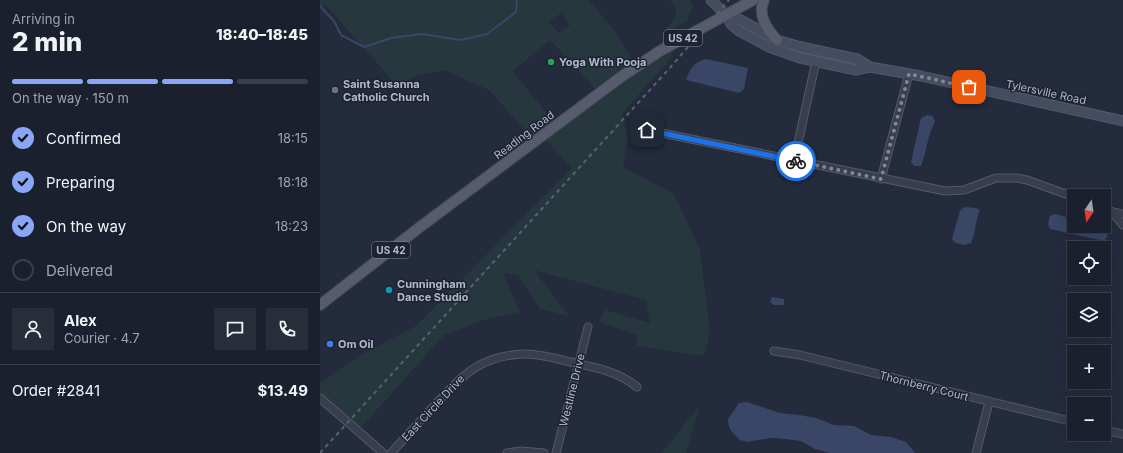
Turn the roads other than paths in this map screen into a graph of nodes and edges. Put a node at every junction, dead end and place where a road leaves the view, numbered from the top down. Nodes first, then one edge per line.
1 (711, 0) edge
2 (753, 0) edge
3 (764, 0) edge
4 (726, 15) junction
5 (777, 40) junction
6 (816, 61) junction
7 (870, 67) junction
8 (909, 74) junction
9 (1123, 121) edge
10 (647, 130) dead end
11 (794, 161) junction
12 (885, 180) junction
13 (1067, 194) edge
14 (1113, 212) joint
15 (1123, 214) edge
16 (1123, 225) edge
17 (320, 305) edge
18 (588, 327) dead end
19 (774, 351) dead end
20 (579, 364) junction
21 (637, 387) dead end
22 (320, 398) edge
23 (989, 402) junction
24 (1067, 420) edge
25 (1111, 431) edge
26 (1123, 434) edge
27 (383, 453) edge
28 (391, 453) edge
29 (506, 453) edge
30 (544, 453) edge
31 (556, 453) edge
32 (976, 453) edge

1 - 4 main road, Tylersville Road
2 - 4 main road, Reading Road / US 42
3 - 5 main road
4 - 5 main road, Tylersville Road
4 - 6 main road, Tylersville Road
4 - 17 main road, Reading Road / US 42
5 - 7 main road, Tylersville Road
6 - 7 main road, Tylersville Road
6 - 11 street
7 - 8 main road, Tylersville Road
8 - 9 main road, Tylersville Road
8 - 12 street
10 - 11 street
11 - 12 street
12 - 13 street
14 - 15 street
14 - 16 street
18 - 20 street, Westline Drive
19 - 23 street, Thornberry Court
20 - 21 street, East Circle Drive
20 - 28 street, East Circle Drive
20 - 31 street, Westline Drive
22 - 27 street
23 - 24 street, Thornberry Court
23 - 32 street
25 - 26 street
29 - 30 street

